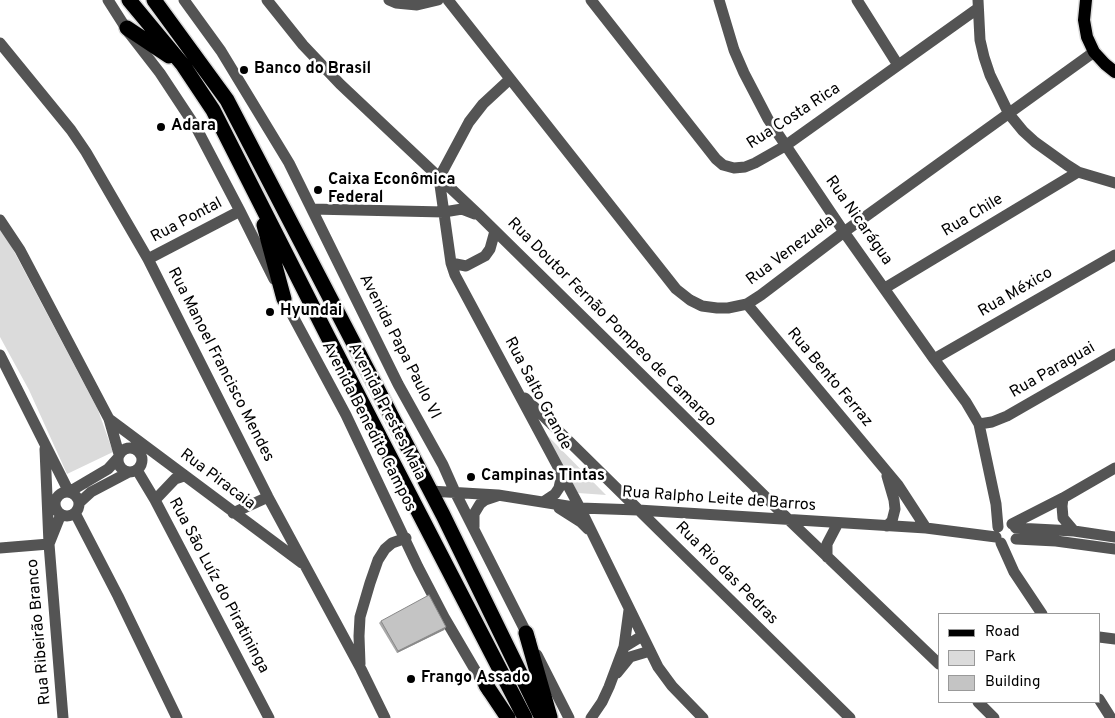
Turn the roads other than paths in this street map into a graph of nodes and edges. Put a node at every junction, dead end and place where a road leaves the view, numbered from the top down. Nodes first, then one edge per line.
1 (108, 0) edge
2 (129, 0) edge
3 (154, 0) edge
4 (184, 0) edge
5 (267, 0) edge
6 (389, 0) edge
7 (438, 0) edge
8 (448, 0) edge
9 (591, 0) edge
10 (720, 0) edge
11 (857, 0) edge
12 (1086, 0) edge
13 (978, 4) edge
14 (127, 28) junction
15 (0, 43) edge
16 (1094, 52) junction
17 (182, 65) junction
18 (898, 66) junction
19 (1115, 72) edge
20 (510, 79) junction
21 (1009, 114) junction
22 (785, 146) junction
23 (1078, 172) junction
24 (438, 178) junction
25 (1115, 183) edge
26 (256, 194) junction
27 (312, 209) junction
28 (240, 211) junction
29 (444, 212) junction
30 (479, 215) junction
31 (0, 220) edge
32 (495, 231) junction
33 (844, 232) junction
34 (1115, 255) edge
35 (148, 259) junction
36 (451, 262) junction
37 (885, 288) junction
38 (284, 299) junction
39 (747, 304) junction
40 (1115, 354) edge
41 (0, 355) edge
42 (934, 359) junction
43 (515, 389) junction
44 (109, 418) junction
45 (980, 424) junction
46 (45, 444) junction
47 (118, 456) junction
48 (1115, 468) edge
49 (133, 471) junction
50 (886, 472) junction
51 (562, 474) junction
52 (184, 476) junction
53 (430, 491) junction
54 (69, 492) junction
55 (455, 492) junction
56 (498, 495) junction
57 (268, 497) junction
58 (1063, 498) junction
59 (155, 500) junction
60 (543, 502) junction
61 (77, 508) junction
62 (580, 508) junction
63 (638, 510) junction
64 (233, 513) junction
65 (60, 514) junction
66 (789, 520) junction
67 (838, 523) junction
68 (887, 526) junction
69 (926, 528) junction
70 (475, 531) junction
71 (1074, 531) junction
72 (592, 532) junction
73 (1006, 532) junction
74 (1056, 536) junction
75 (1115, 537) edge
76 (406, 538) junction
77 (49, 544) junction
78 (0, 548) edge
79 (1115, 549) edge
80 (827, 557) junction
81 (306, 566) junction
82 (629, 610) junction
83 (1041, 613) edge
84 (526, 633) junction
85 (642, 636) junction
86 (1100, 637) edge
87 (1115, 639) edge
88 (624, 647) junction
89 (650, 651) junction
90 (938, 663) edge
91 (361, 669) junction
92 (612, 680) junction
93 (486, 686) junction
94 (1100, 700) edge
95 (979, 703) edge
96 (991, 717) edge
97 (63, 718) edge
98 (177, 718) edge
99 (269, 718) edge
100 (385, 718) edge
101 (500, 718) edge
102 (508, 718) edge
103 (525, 718) edge
104 (542, 718) edge
105 (550, 718) edge
106 (569, 718) edge
107 (592, 718) edge
108 (703, 718) edge
109 (850, 718) edge
110 (1112, 718) edge

1 - 14 street, Avenida Benedito Campos
2 - 17 highway, Avenida Prestes Maia
3 - 53 highway, Avenida Prestes Maia
4 - 27 street, Avenida Papa Paulo VI
5 - 24 street, Rua Doutor Fernão Pompeo de Camargo
6 - 7 street
8 - 20 street, Rua Venezuela
9 - 22 street, Rua Costa Rica
10 - 22 street, Rua Nicarágua
11 - 18 street
12 - 16 main road
13 - 18 street, Rua Costa Rica
13 - 21 street
14 - 17 highway
14 - 28 street, Avenida Benedito Campos
15 - 35 street, Rua Manoel Francisco Mendes
16 - 19 main road
16 - 21 street, Rua Venezuela
17 - 26 highway, Avenida Prestes Maia
18 - 22 street, Rua Costa Rica
20 - 24 street
20 - 39 street, Rua Venezuela
21 - 23 street
21 - 33 street, Rua Venezuela
22 - 33 street, Rua Nicarágua
23 - 25 street
23 - 37 street, Rua Chile
24 - 29 street, Rua Salto Grande
24 - 30 street, Rua Doutor Fernão Pompeo de Camargo
26 - 38 highway
26 - 103 highway, Avenida Prestes Maia
27 - 29 street
27 - 55 street, Avenida Papa Paulo VI
28 - 35 street, Rua Pontal
28 - 38 street, Avenida Benedito Campos
29 - 30 street
29 - 36 street, Rua Salto Grande
30 - 32 street, Rua Doutor Fernão Pompeo de Camargo
31 - 44 street
32 - 36 street
32 - 66 street, Rua Doutor Fernão Pompeo de Camargo
33 - 37 street, Rua Nicarágua
33 - 39 street, Rua Venezuela
34 - 42 street, Rua México
35 - 57 street, Rua Manoel Francisco Mendes
36 - 43 street, Rua Salto Grande
37 - 42 street, Rua Nicarágua
38 - 76 street, Avenida Benedito Campos
39 - 50 street, Rua Bento Ferraz
40 - 45 street, Rua Paraguai
41 - 46 street
42 - 45 street, Rua Nicarágua
43 - 51 street, Rua Salto Grande
43 - 63 street, Rua Rio das Pedras
44 - 47 street
44 - 52 street, Rua Piracaia
45 - 73 street
46 - 54 street
46 - 77 street, Rua Ribeirão Branco
47 - 49 street
47 - 49 street
47 - 54 street
48 - 58 street
49 - 59 street, Rua São Luíz do Piratininga
49 - 61 street
50 - 68 street, Rua Bento Ferraz
50 - 69 street, Rua Bento Ferraz
51 - 60 street
51 - 62 street, Rua Salto Grande
52 - 59 street
52 - 64 street, Rua Piracaia
53 - 55 street, Rua Ralpho Leite de Barros
53 - 104 highway, Avenida Prestes Maia
54 - 61 street
54 - 65 street
55 - 56 street, Rua Ralpho Leite de Barros
55 - 70 street, Avenida Papa Paulo VI
56 - 60 street, Rua Ralpho Leite de Barros
56 - 70 street
57 - 64 street
57 - 81 street, Rua Manoel Francisco Mendes
58 - 71 street
58 - 73 street
59 - 99 street, Rua São Luíz do Piratininga
60 - 62 street, Rua Ralpho Leite de Barros
60 - 72 street
61 - 65 street
61 - 98 street
62 - 63 street, Rua Ralpho Leite de Barros
62 - 72 street, Rua Salto Grande
63 - 66 street, Rua Ralpho Leite de Barros
63 - 109 street, Rua Rio das Pedras
64 - 81 street, Rua Piracaia
65 - 77 street, Rua Ribeirão Branco
66 - 67 street, Rua Ralpho Leite de Barros
66 - 80 street, Rua Doutor Fernão Pompeo de Camargo
67 - 68 street, Rua Ralpho Leite de Barros
67 - 80 street
68 - 69 street, Rua Ralpho Leite de Barros
69 - 73 street, Rua Ralpho Leite de Barros
70 - 84 street, Avenida Papa Paulo VI
71 - 74 street
71 - 75 street
72 - 82 street, Rua Salto Grande
73 - 74 street, Rua Ralpho Leite de Barros
73 - 83 street
74 - 79 street
76 - 91 street
76 - 93 street, Avenida Benedito Campos
77 - 78 street
77 - 97 street, Rua Ribeirão Branco
80 - 90 street, Rua Doutor Fernão Pompeo de Camargo
81 - 91 street, Rua Manoel Francisco Mendes
82 - 85 street, Rua Salto Grande
82 - 88 street
84 - 105 highway
84 - 106 street, Avenida Papa Paulo VI
85 - 88 street
85 - 89 street, Rua Salto Grande
86 - 87 street
88 - 92 street
89 - 92 street
89 - 108 street, Rua Salto Grande
91 - 100 street, Rua Manoel Francisco Mendes
92 - 107 street
93 - 101 street, Avenida Benedito Campos
93 - 102 highway
94 - 110 street
95 - 96 street

